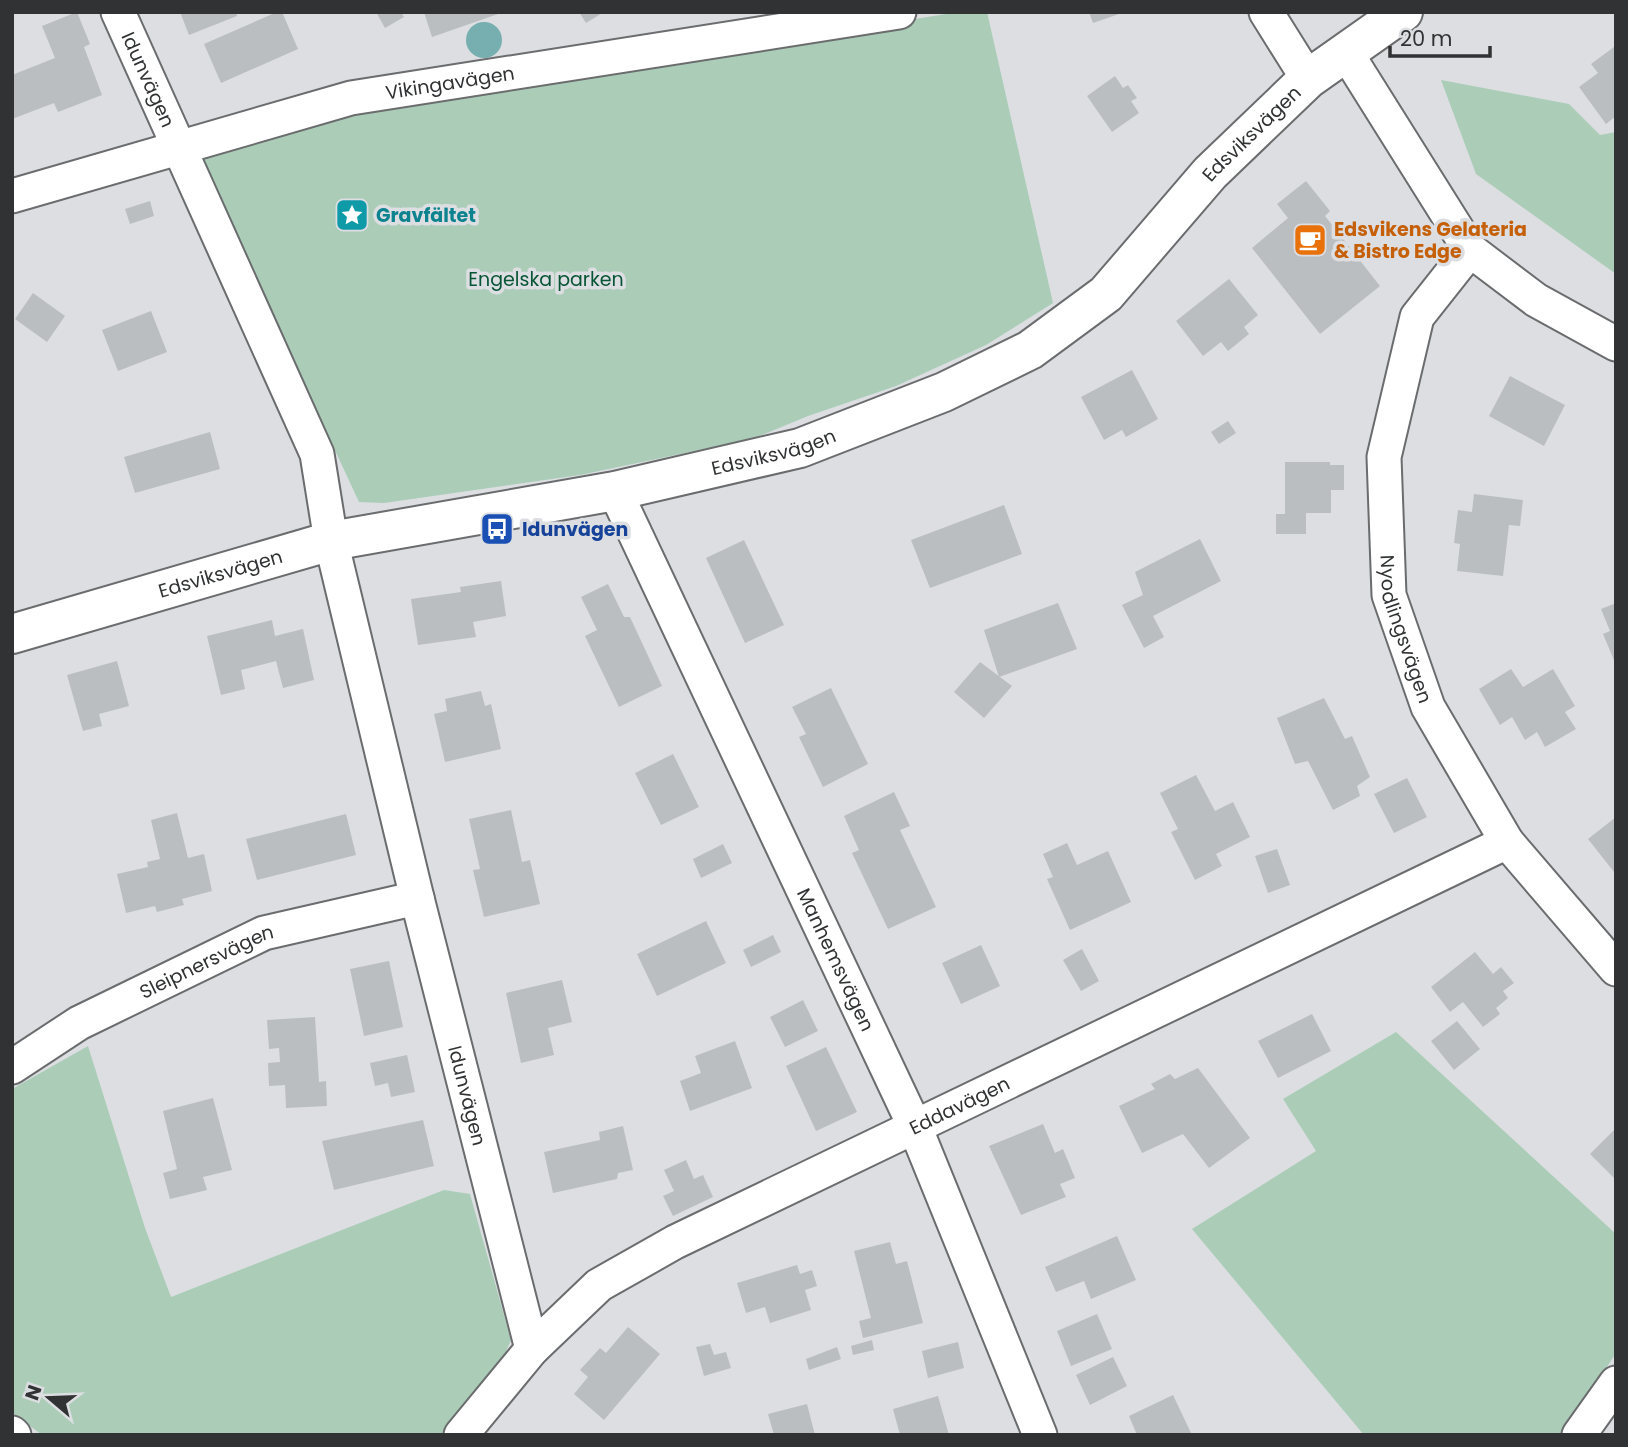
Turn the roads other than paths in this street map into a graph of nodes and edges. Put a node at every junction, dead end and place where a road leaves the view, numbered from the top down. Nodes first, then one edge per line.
1 (118, 12) edge
2 (899, 12) edge
3 (1266, 12) edge
4 (1403, 12) edge
5 (1347, 54) junction
6 (1308, 79) junction
7 (177, 146) junction
8 (12, 196) edge
9 (1470, 250) junction
10 (1616, 344) edge
11 (615, 491) junction
12 (331, 541) junction
13 (12, 634) edge
14 (1507, 842) junction
15 (417, 898) junction
16 (1616, 970) edge
17 (12, 1067) edge
18 (915, 1127) junction
19 (533, 1349) junction
20 (1616, 1383) edge
21 (461, 1435) edge
22 (1040, 1435) edge
23 (1579, 1435) edge

1 - 7 street, Idunvägen
2 - 7 street, Vikingavägen
3 - 6 street
4 - 5 street, Edsviksvägen
5 - 6 street, Edsviksvägen
5 - 9 street
6 - 11 street, Edsviksvägen
7 - 8 street, Vikingavägen
7 - 12 street, Idunvägen
9 - 10 street
9 - 14 street, Nyodlingsvägen
11 - 12 street, Edsviksvägen
11 - 18 street, Manhemsvägen
12 - 13 street, Edsviksvägen
12 - 15 street, Idunvägen
14 - 16 street, Nyodlingsvägen
14 - 18 street, Eddavägen
15 - 17 street, Sleipnersvägen
15 - 19 street, Idunvägen
18 - 19 street, Eddavägen
18 - 22 street, Manhemsvägen
19 - 21 street, Eddavägen
20 - 23 street

